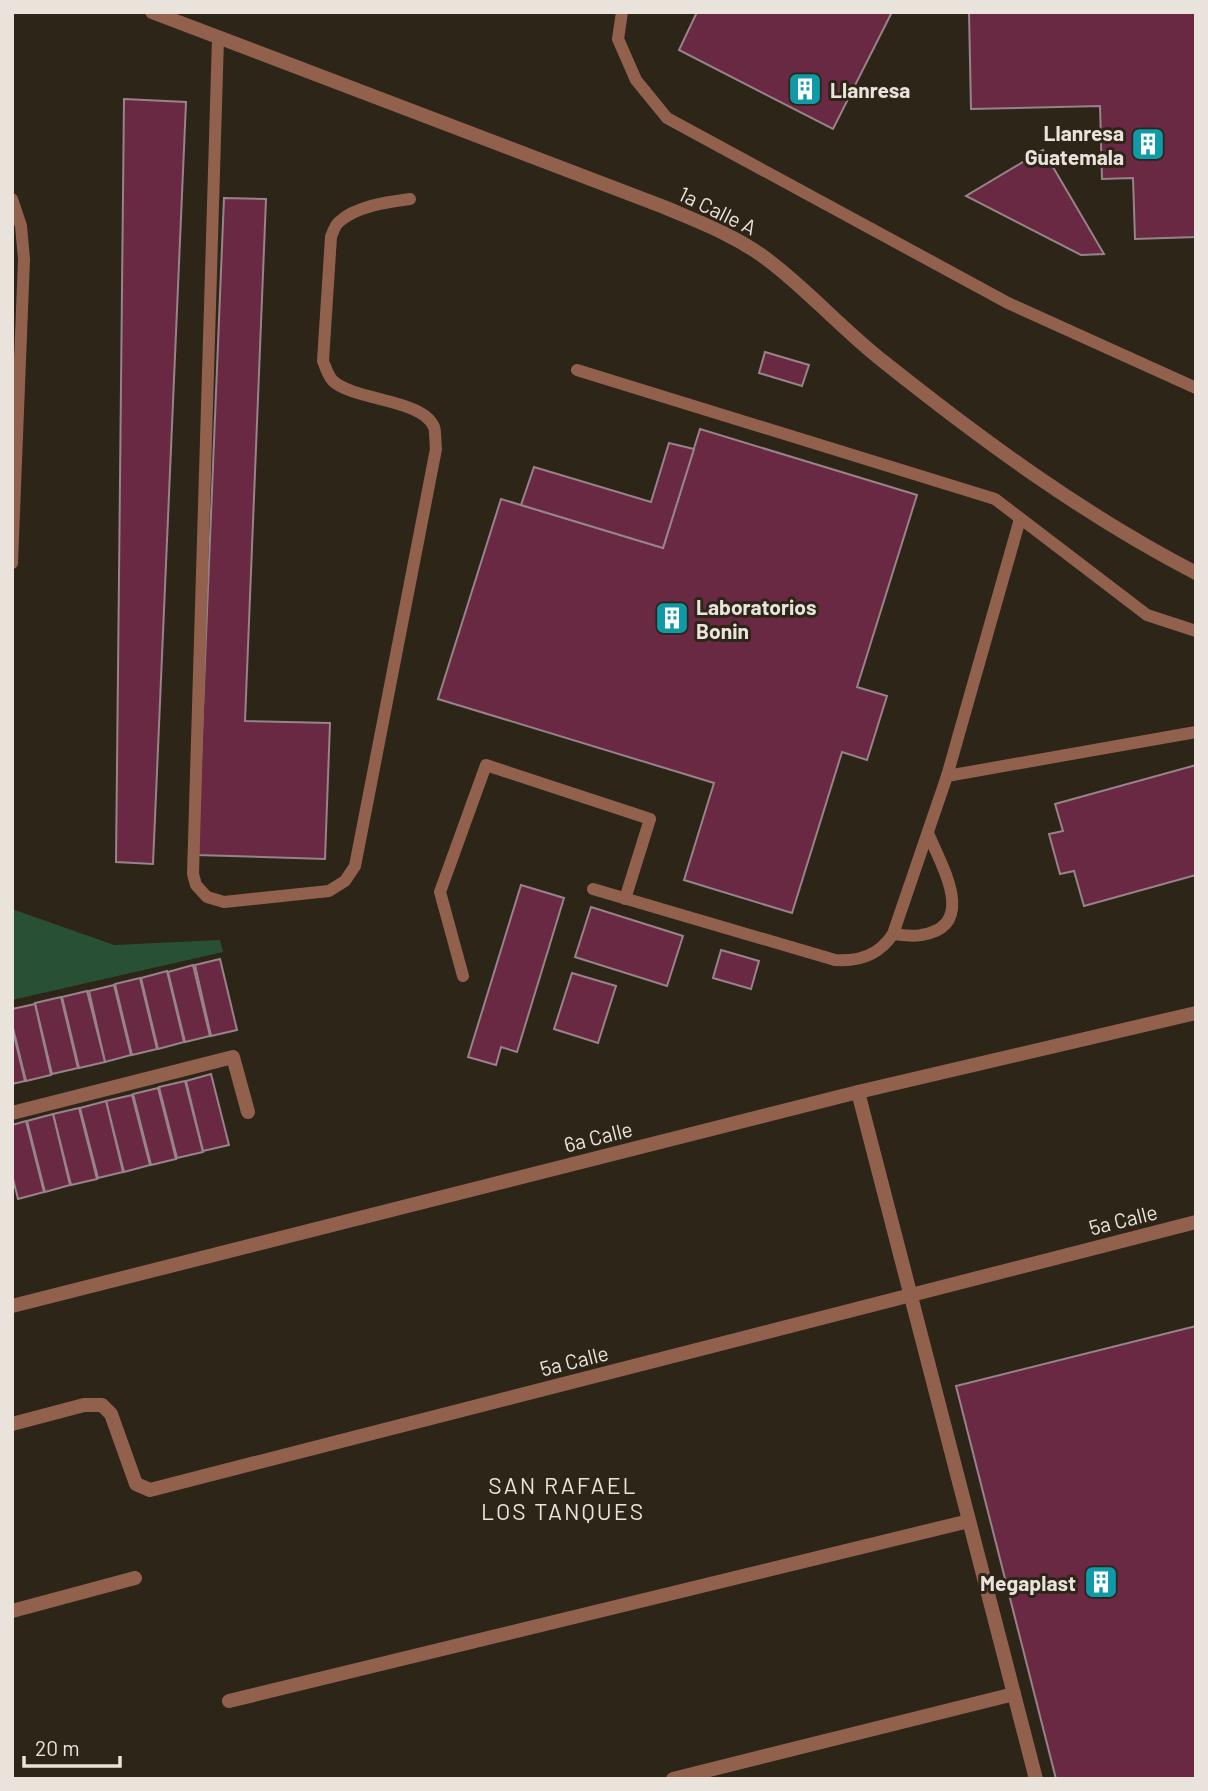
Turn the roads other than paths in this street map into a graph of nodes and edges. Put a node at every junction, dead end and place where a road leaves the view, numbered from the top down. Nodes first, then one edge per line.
1 (152, 12) edge
2 (622, 12) edge
3 (218, 37) junction
4 (12, 199) edge
5 (410, 199) dead end
6 (577, 370) dead end
7 (1196, 388) edge
8 (1020, 519) junction
9 (13, 529) edge
10 (12, 562) edge
11 (1196, 573) edge
12 (1196, 631) edge
13 (1196, 732) edge
14 (947, 776) junction
15 (928, 833) junction
16 (593, 890) dead end
17 (625, 899) junction
18 (894, 934) junction
19 (463, 976) dead end
20 (1196, 1013) edge
21 (858, 1092) junction
22 (248, 1112) dead end
23 (12, 1113) edge
24 (1196, 1222) edge
25 (911, 1295) junction
26 (12, 1306) edge
27 (12, 1424) edge
28 (970, 1521) junction
29 (135, 1578) dead end
30 (12, 1611) edge
31 (1014, 1694) junction
32 (229, 1701) dead end
33 (673, 1779) edge
34 (1036, 1779) edge

1 - 3 street, 1a Calle A
2 - 7 lane
3 - 5 lane
3 - 11 street, 1a Calle A
4 - 9 lane
6 - 8 lane
8 - 12 lane
8 - 14 lane
9 - 10 lane
13 - 14 lane
14 - 15 lane
15 - 18 lane
15 - 18 lane
16 - 17 lane
17 - 18 lane
17 - 19 lane
20 - 21 street, 6a Calle
21 - 25 street
21 - 26 street, 6a Calle
22 - 23 street
24 - 25 street, 5a Calle
25 - 27 street, 5a Calle
25 - 28 street
28 - 31 street
28 - 32 street
29 - 30 street
31 - 33 street
31 - 34 street

